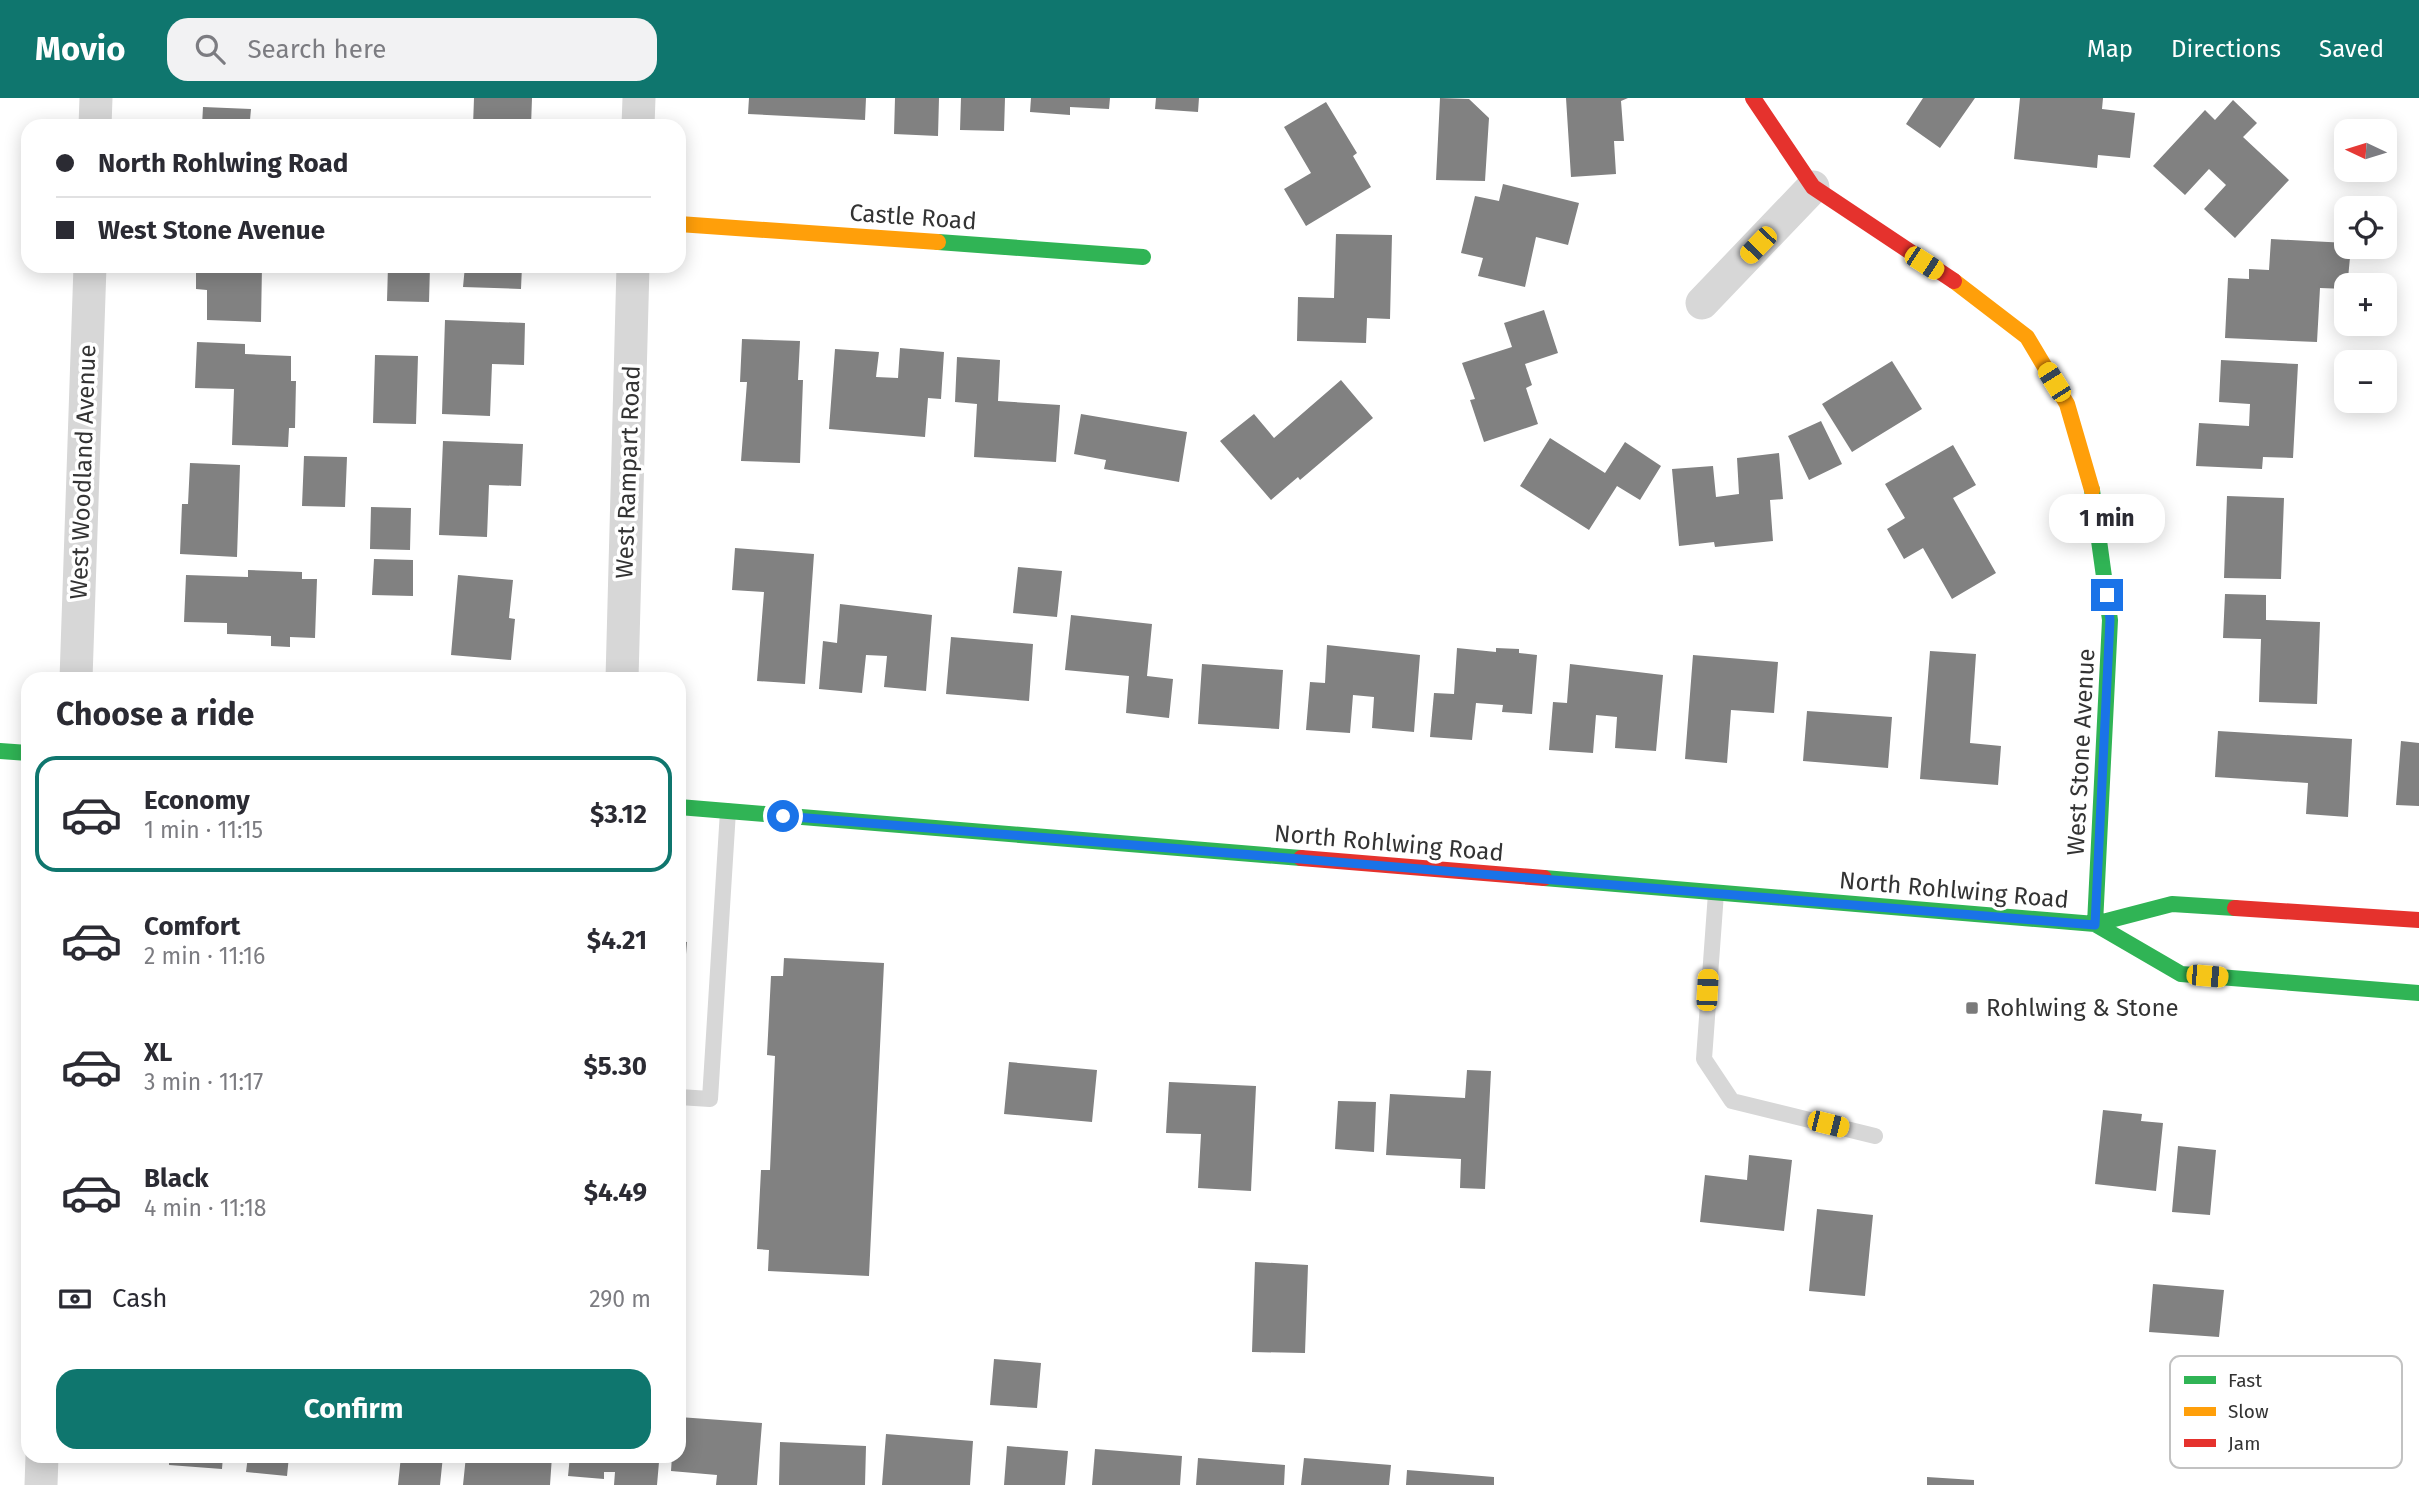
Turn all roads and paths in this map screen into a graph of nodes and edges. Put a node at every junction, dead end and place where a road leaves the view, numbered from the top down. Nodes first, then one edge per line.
1 (96, 98) edge
2 (639, 98) edge
3 (1753, 98) edge
4 (95, 119) edge
5 (638, 119) edge
6 (1813, 187) junction
7 (686, 224) edge
8 (1143, 257) dead end
9 (90, 273) edge
10 (633, 273) edge
11 (1702, 303) dead end
12 (76, 672) edge
13 (622, 672) edge
14 (0, 751) edge
15 (21, 752) edge
16 (686, 808) edge
17 (729, 811) junction
18 (1716, 893) junction
19 (2419, 920) edge
20 (2095, 925) junction
21 (2419, 993) edge
22 (686, 1097) edge
23 (1875, 1136) dead end
24 (43, 1463) edge
25 (41, 1485) edge

1 - 4 street
2 - 5 street
3 - 6 main road, West Stone Avenue
6 - 11 street
6 - 20 main road, West Stone Avenue
7 - 8 main road, Castle Road
9 - 12 street, West Woodland Avenue
10 - 13 street, West Rampart Road
14 - 15 main road
16 - 17 main road, North Rohlwing Road
17 - 18 main road, North Rohlwing Road
17 - 22 lane
18 - 20 main road, North Rohlwing Road
18 - 23 lane
19 - 20 main road, North Rohlwing Road
20 - 21 main road, North Rohlwing Road
24 - 25 street

